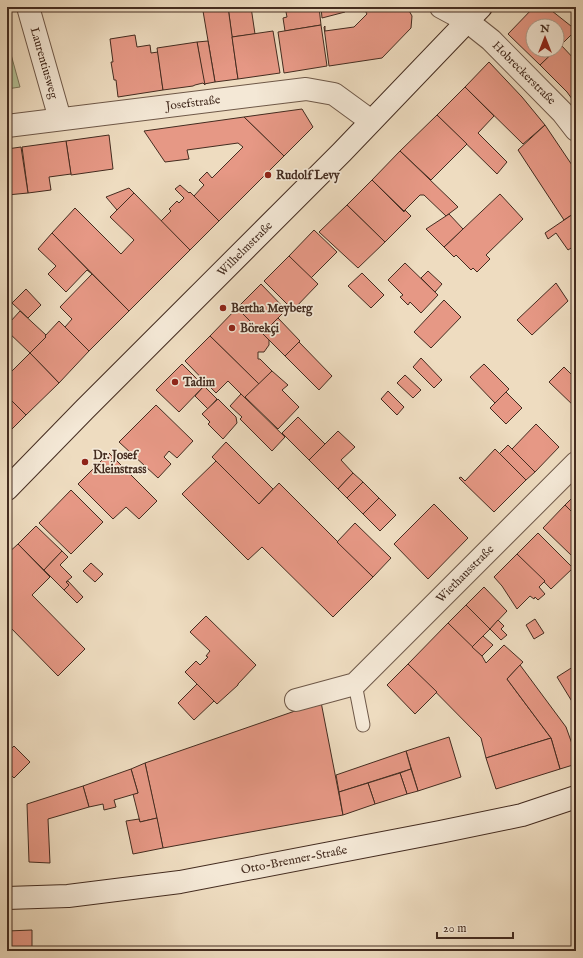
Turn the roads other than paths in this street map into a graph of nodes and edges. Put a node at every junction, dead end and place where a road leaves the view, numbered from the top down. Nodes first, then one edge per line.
1 (28, 7) edge
2 (441, 7) edge
3 (474, 14) edge
4 (60, 120) junction
5 (371, 121) junction
6 (7, 126) edge
7 (576, 130) edge
8 (576, 463) edge
9 (7, 489) edge
10 (355, 684) junction
11 (296, 700) dead end
12 (363, 725) dead end
13 (576, 797) edge
14 (7, 898) edge

1 - 4 main road, Laurentiusweg
2 - 3 main road, Hobreckerstraße
3 - 5 main road, Wilhelmstraße
3 - 7 main road, Hobreckerstraße
4 - 5 main road, Josefstraße
4 - 6 main road, Josefstraße
5 - 9 main road, Wilhelmstraße
8 - 10 main road, Wiethausstraße
10 - 11 main road, Wiethausstraße
10 - 12 lane
13 - 14 main road, Otto-Brenner-Straße

